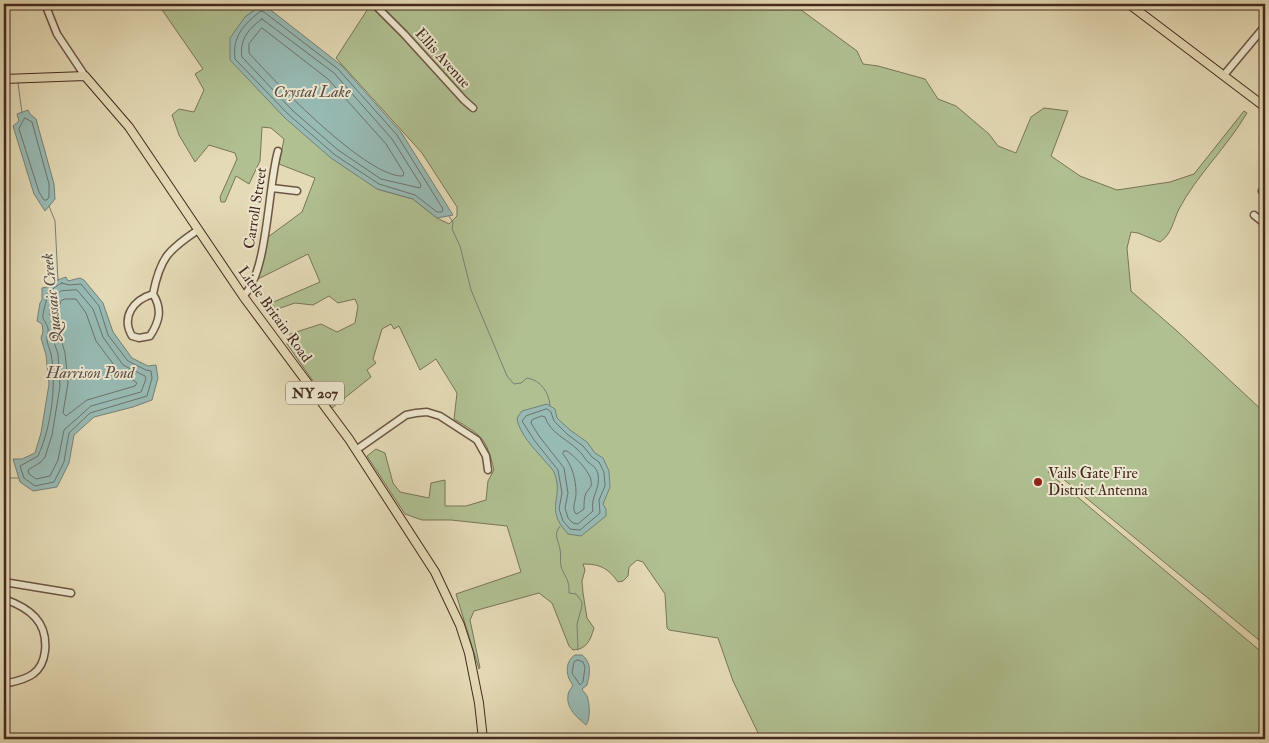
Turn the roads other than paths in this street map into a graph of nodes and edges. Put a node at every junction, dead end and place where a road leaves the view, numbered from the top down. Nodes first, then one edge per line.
1 (45, 4) edge
2 (374, 4) edge
3 (1128, 4) edge
4 (1265, 26) edge
5 (86, 76) junction
6 (1224, 76) junction
7 (8, 79) edge
8 (1265, 107) edge
9 (473, 108) dead end
10 (278, 151) dead end
11 (272, 188) junction
12 (297, 191) dead end
13 (1254, 215) dead end
14 (1265, 224) edge
15 (198, 230) junction
16 (153, 294) junction
17 (243, 296) junction
18 (356, 450) junction
19 (488, 470) dead end
20 (4, 582) edge
21 (71, 593) dead end
22 (4, 599) edge
23 (4, 684) edge
24 (484, 739) edge

1 - 5 street, Little Britain Road
2 - 9 street, Ellis Avenue
3 - 6 main road
4 - 6 street
5 - 7 main road
5 - 15 main road, Little Britain Road / NY 207
6 - 8 main road
10 - 11 street, Carroll Street
11 - 12 street
11 - 17 street, Carroll Street
13 - 14 street
15 - 16 street
15 - 17 main road, Little Britain Road / NY 207
16 - 16 street
17 - 18 main road, Little Britain Road / NY 207
18 - 19 street
18 - 24 main road, Little Britain Road / NY 207
20 - 21 street
22 - 23 street

